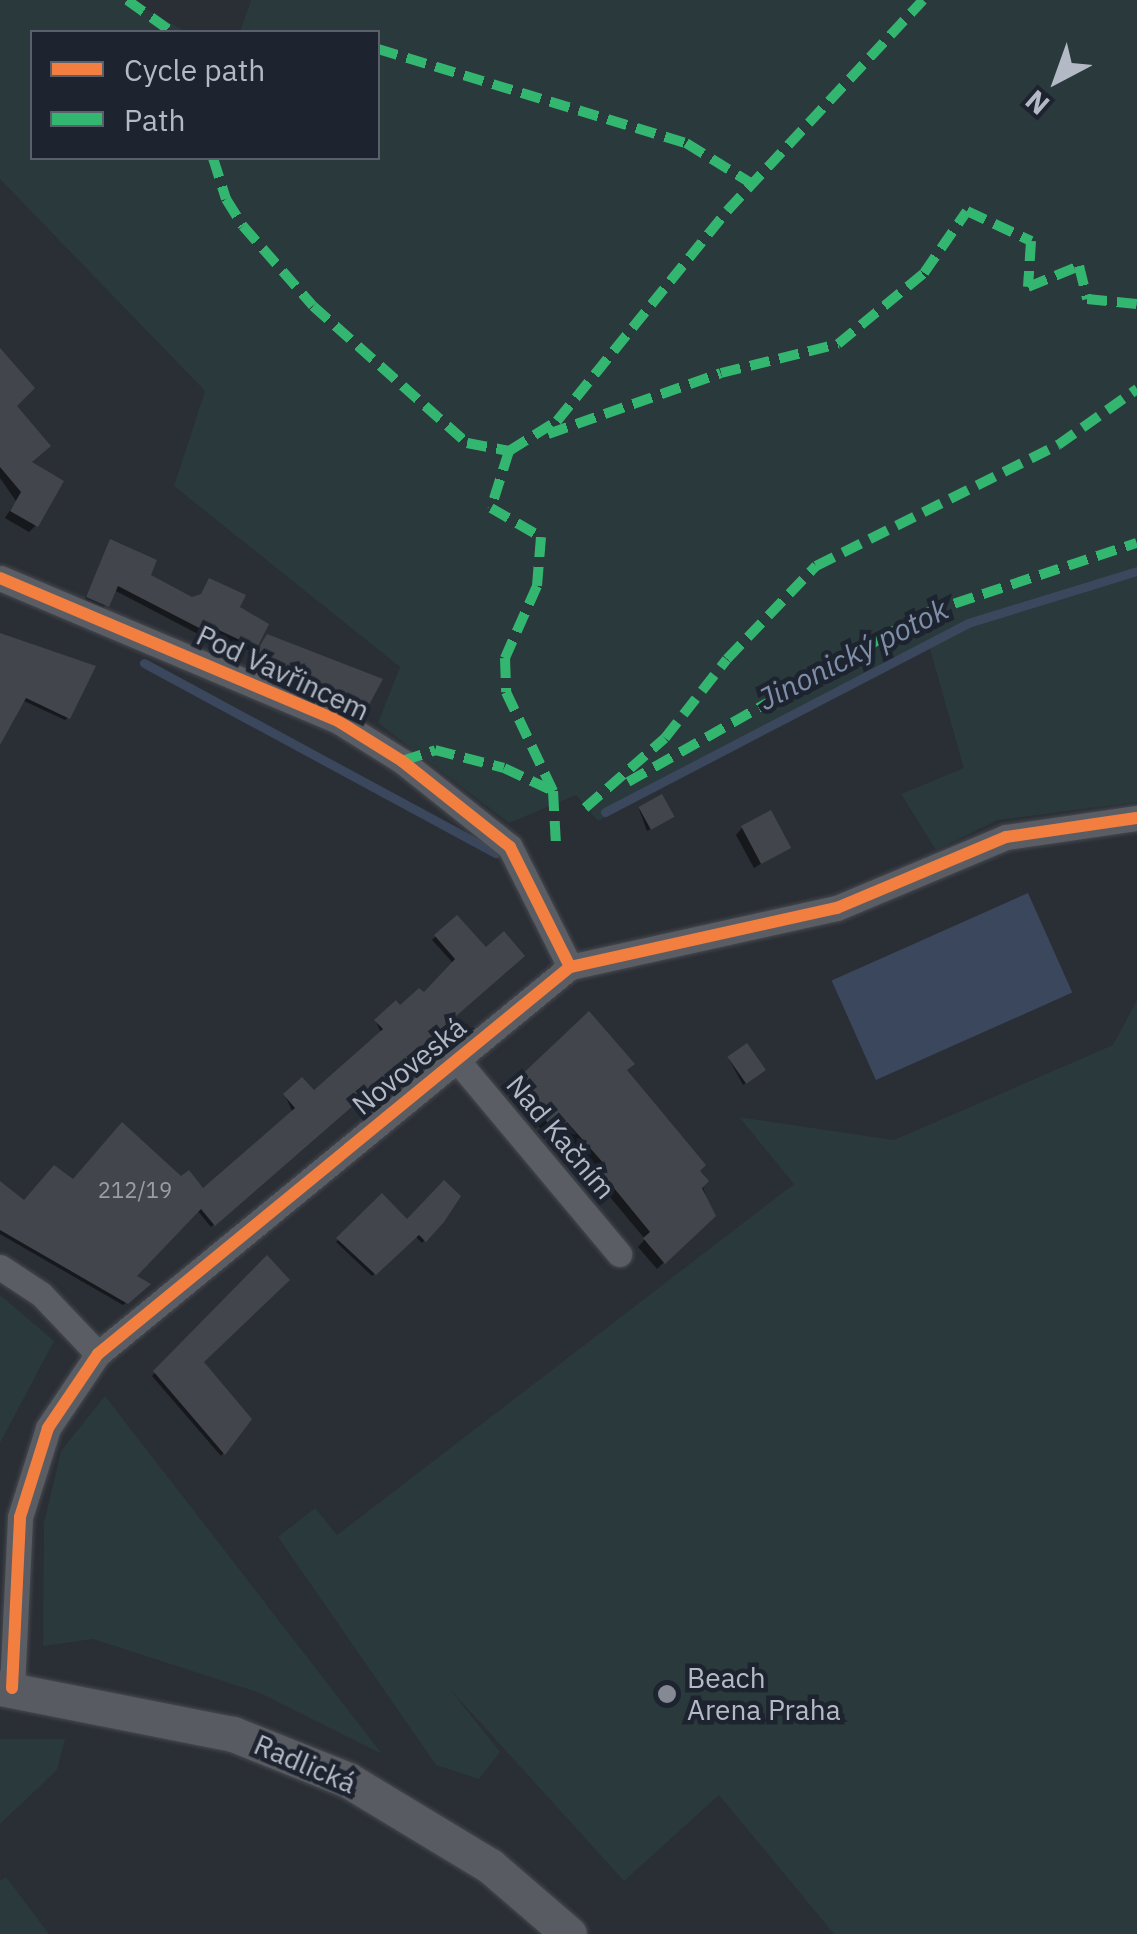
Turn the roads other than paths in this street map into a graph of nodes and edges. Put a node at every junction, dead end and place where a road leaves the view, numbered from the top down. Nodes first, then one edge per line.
1 (0, 578) edge
2 (1137, 818) edge
3 (570, 967) junction
4 (457, 1060) junction
5 (620, 1254) dead end
6 (0, 1267) edge
7 (98, 1354) junction
8 (6, 1688) edge
9 (569, 1934) edge

1 - 3 street, Pod Vavřincem
2 - 3 street, Novoveská
3 - 4 street, Novoveská
4 - 5 street, Nad Kačním
4 - 7 street, Novoveská
6 - 7 street
7 - 8 street, Novoveská
8 - 9 main road, Radlická

